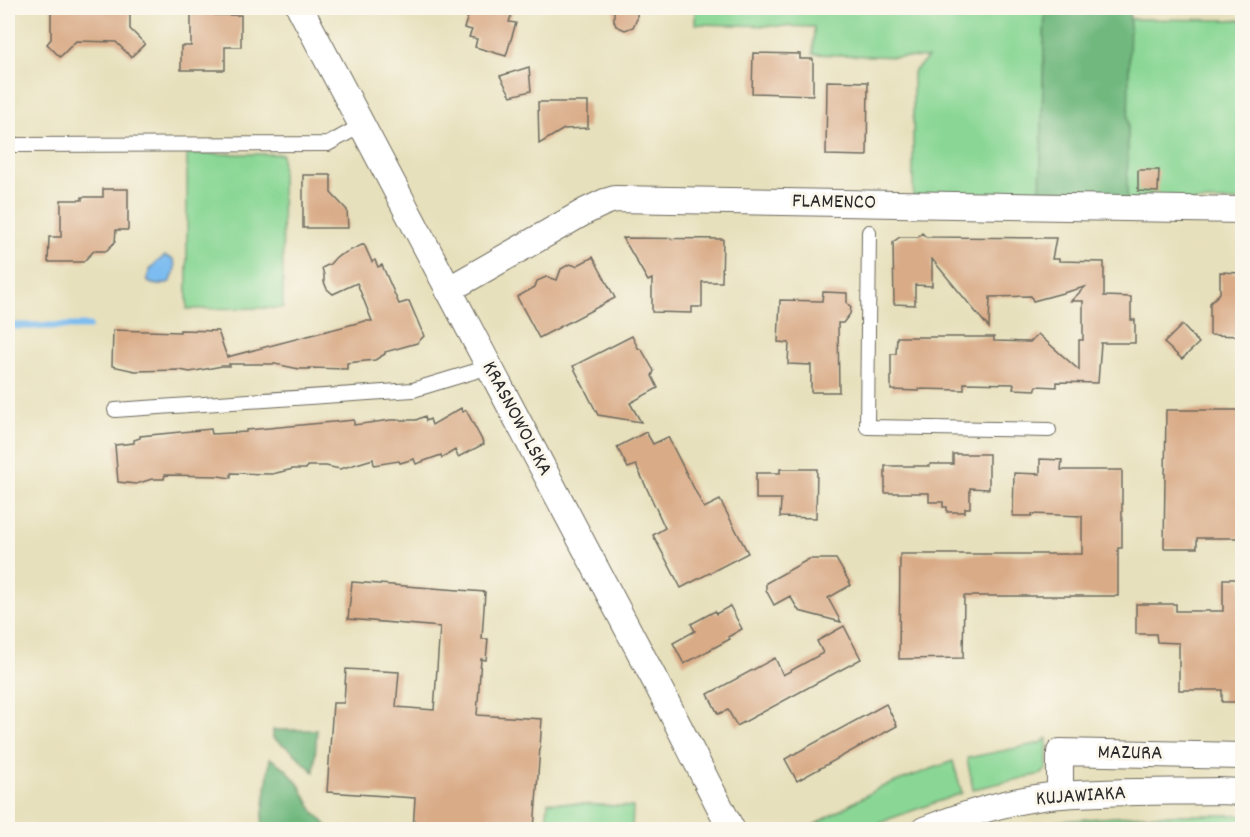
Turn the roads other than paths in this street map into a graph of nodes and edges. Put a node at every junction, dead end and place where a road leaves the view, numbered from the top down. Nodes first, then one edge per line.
1 (300, 8) edge
2 (362, 125) junction
3 (8, 145) edge
4 (1242, 210) edge
5 (869, 232) dead end
6 (448, 290) junction
7 (489, 367) junction
8 (115, 410) dead end
9 (1049, 430) dead end
10 (1242, 756) edge
11 (1242, 792) edge
12 (1060, 795) junction
13 (732, 830) edge
14 (924, 830) edge

1 - 2 street, KRASNOWOLSKA
2 - 3 lane
2 - 6 street, KRASNOWOLSKA
4 - 6 street, FLAMENCO
5 - 9 lane
6 - 7 street, KRASNOWOLSKA
7 - 8 lane
7 - 13 street, KRASNOWOLSKA
10 - 12 street, MAZURA
11 - 12 street, KUJAWIAKA
12 - 14 street, KUJAWIAKA

